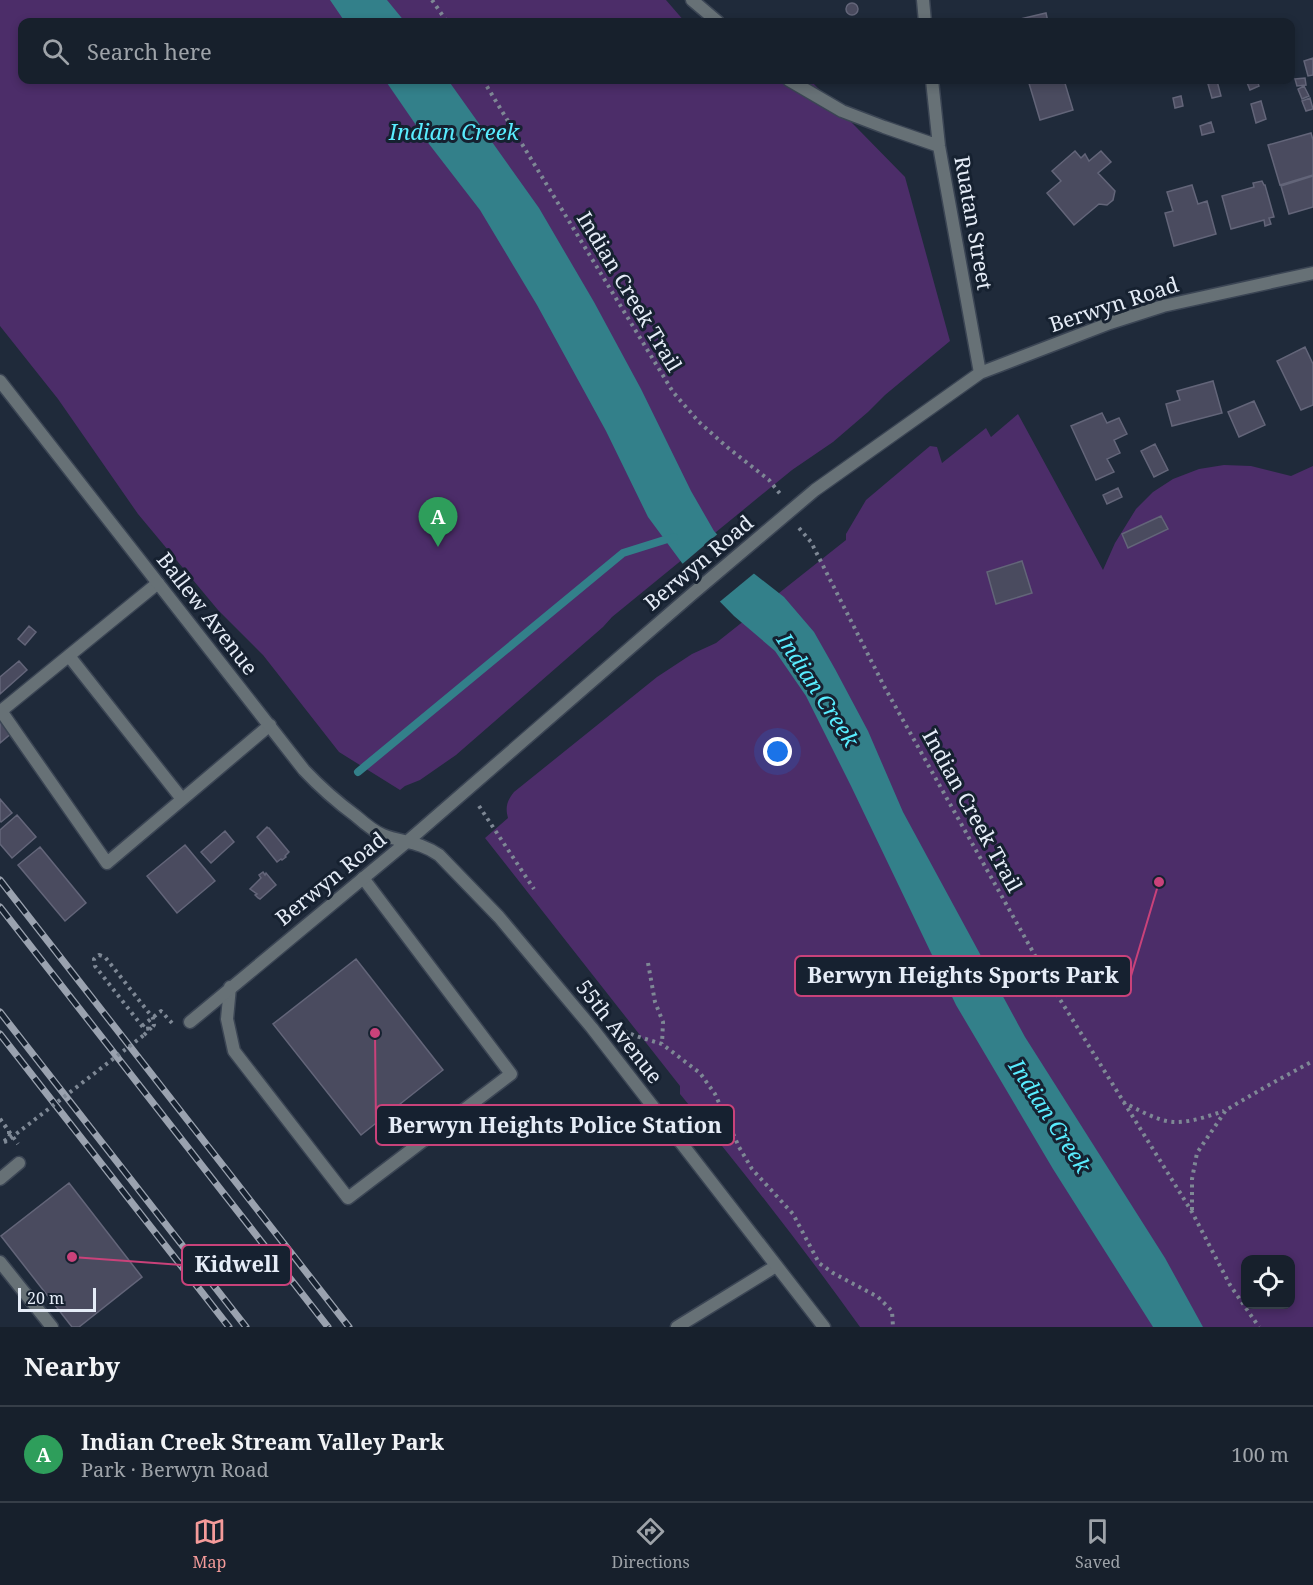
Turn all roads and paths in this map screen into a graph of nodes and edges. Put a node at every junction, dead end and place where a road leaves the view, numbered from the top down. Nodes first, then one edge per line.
1 (432, 0) edge
2 (692, 0) edge
3 (923, 0) edge
4 (444, 18) edge
5 (713, 18) edge
6 (925, 18) edge
7 (485, 84) edge
8 (796, 84) edge
9 (932, 84) edge
10 (939, 146) junction
11 (1313, 273) edge
12 (980, 373) junction
13 (0, 381) edge
14 (780, 495) dead end
15 (802, 530) dead end
16 (158, 583) junction
17 (69, 656) junction
18 (270, 725) junction
19 (182, 799) junction
20 (479, 806) dead end
21 (408, 841) junction
22 (363, 878) junction
23 (534, 889) dead end
24 (99, 956) junction
25 (648, 963) dead end
26 (230, 987) junction
27 (190, 1022) dead end
28 (171, 1023) dead end
29 (152, 1026) junction
30 (592, 1028) junction
31 (662, 1044) junction
32 (1313, 1061) edge
33 (1123, 1102) junction
34 (1226, 1110) junction
35 (0, 1119) edge
36 (1, 1141) edge
37 (19, 1162) dead end
38 (0, 1179) edge
39 (1192, 1212) junction
40 (0, 1262) edge
41 (776, 1266) junction
42 (52, 1327) edge
43 (677, 1327) edge
44 (824, 1327) edge
45 (893, 1327) edge
46 (1259, 1327) edge

1 - 4 path
2 - 5 street
3 - 6 street
7 - 14 path, Indian Creek Trail
8 - 10 street
9 - 10 street, Ruatan Street
10 - 12 street, Ruatan Street
11 - 12 street, Berwyn Road
12 - 21 street, Berwyn Road
13 - 16 street, Ballew Avenue
15 - 33 path, Indian Creek Trail
16 - 17 street
16 - 18 street, Ballew Avenue
17 - 19 street
17 - 19 street
18 - 19 street
18 - 21 street, Ballew Avenue
20 - 23 path
21 - 22 street, Berwyn Road
21 - 30 street, 55th Avenue
22 - 26 street, Berwyn Road
22 - 26 street
24 - 28 path, bridge
24 - 29 path, bridge
24 - 29 path, bridge
25 - 31 path
26 - 27 street, Berwyn Road
29 - 36 path, bridge
30 - 31 path
30 - 41 street, 55th Avenue
31 - 45 path
32 - 34 path, Indian Creek Trail
33 - 34 path, Indian Creek Trail
33 - 39 path, Indian Creek Trail
34 - 39 path, Indian Creek Trail
35 - 36 path, bridge
37 - 38 street
39 - 46 path, Indian Creek Trail
40 - 42 street
41 - 43 street
41 - 44 street, 55th Avenue

